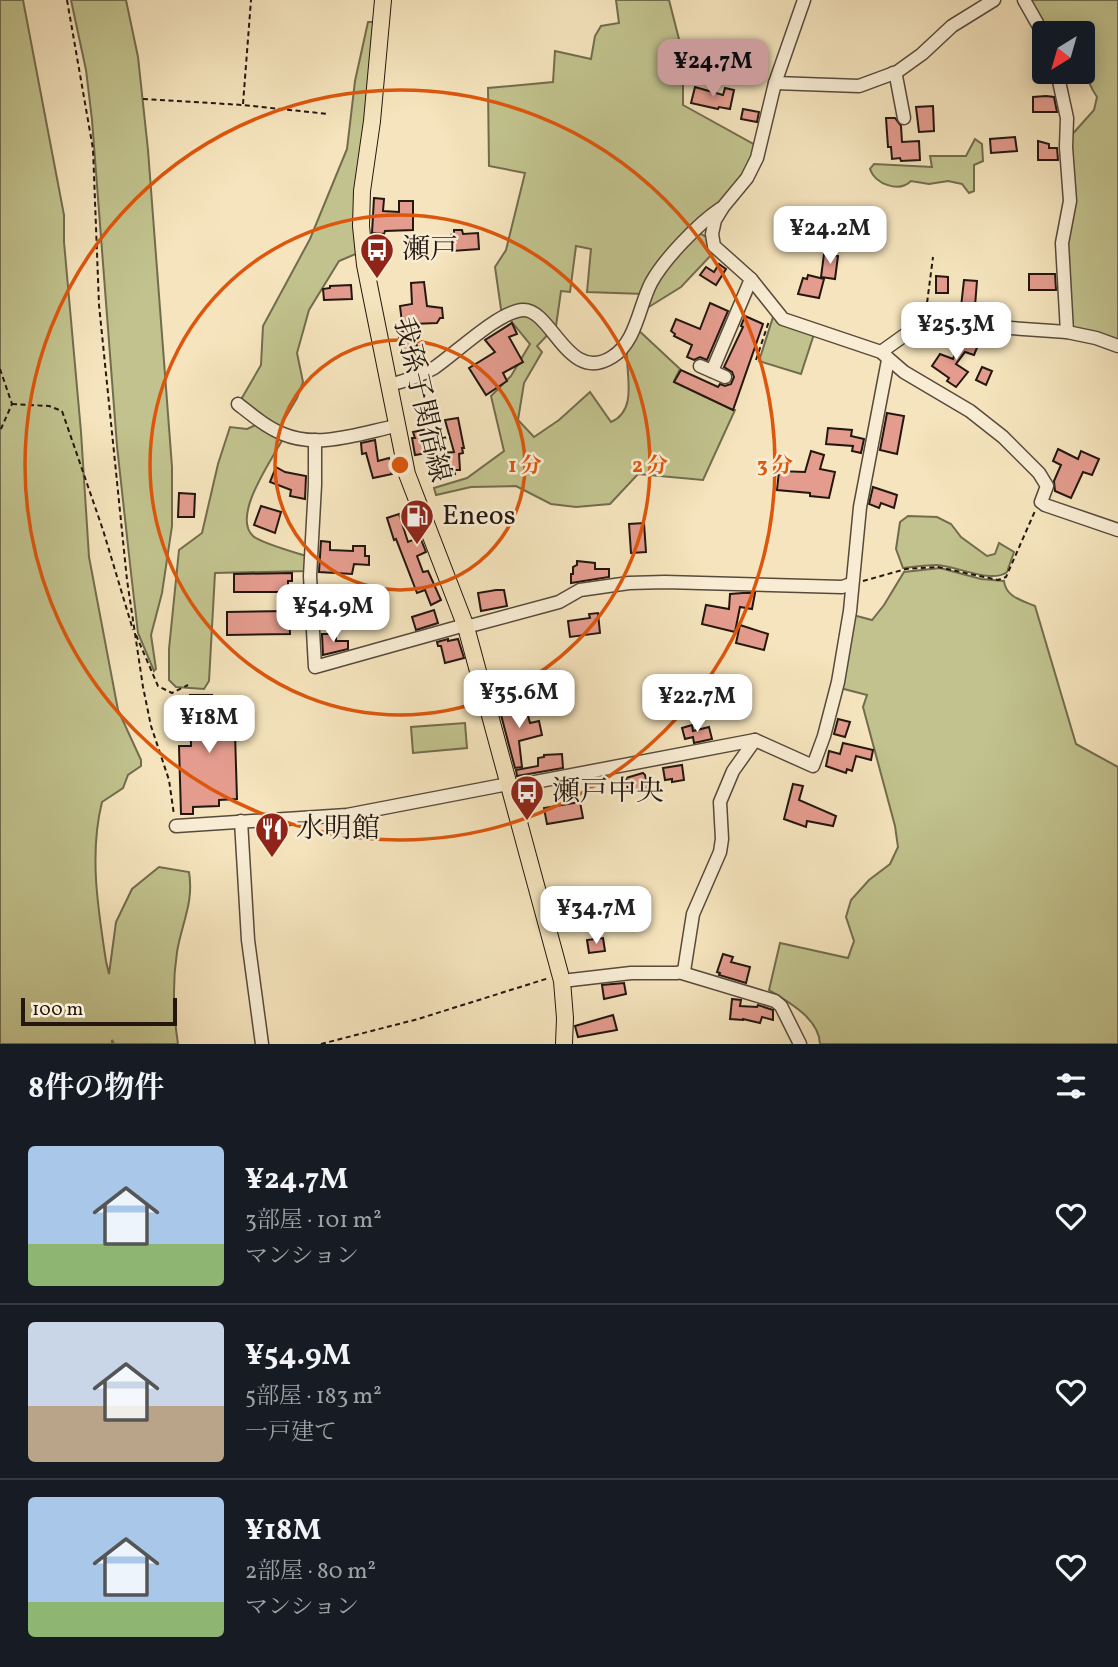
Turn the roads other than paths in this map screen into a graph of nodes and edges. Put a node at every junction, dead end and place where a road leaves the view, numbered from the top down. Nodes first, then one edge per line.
1 (383, 0) edge
2 (804, 0) edge
3 (994, 0) edge
4 (1024, 0) edge
5 (1036, 21) edge
6 (893, 73) junction
7 (775, 83) junction
8 (1060, 84) edge
9 (904, 118) dead end
10 (723, 207) junction
11 (751, 279) junction
12 (1067, 332) junction
13 (1118, 346) edge
14 (885, 356) junction
15 (725, 377) dead end
16 (389, 385) junction
17 (238, 404) dead end
18 (397, 426) junction
19 (315, 440) junction
20 (1118, 530) edge
21 (851, 584) junction
22 (466, 626) junction
23 (755, 740) junction
24 (508, 786) junction
25 (240, 821) junction
26 (176, 826) road end
27 (682, 973) junction
28 (561, 978) junction
29 (262, 1044) edge
30 (564, 1044) edge
31 (800, 1044) edge

1 - 16 main road, 我孫子関宿線
2 - 7 street
3 - 6 street
4 - 5 street
6 - 7 street
6 - 9 street
7 - 10 street
8 - 12 street
10 - 11 street
10 - 16 street
11 - 14 street
11 - 15 street
12 - 13 street
12 - 14 street
14 - 20 street
14 - 21 street
16 - 18 main road, 我孫子関宿線
17 - 19 street
18 - 19 street
18 - 22 main road, 我孫子関宿線
19 - 22 street
21 - 22 street
21 - 23 street
22 - 24 main road, 我孫子関宿線
23 - 24 street
23 - 27 street
24 - 25 street
24 - 28 main road, 我孫子関宿線
25 - 26 street
25 - 29 street
27 - 28 street
27 - 31 street
28 - 30 main road, 我孫子関宿線

